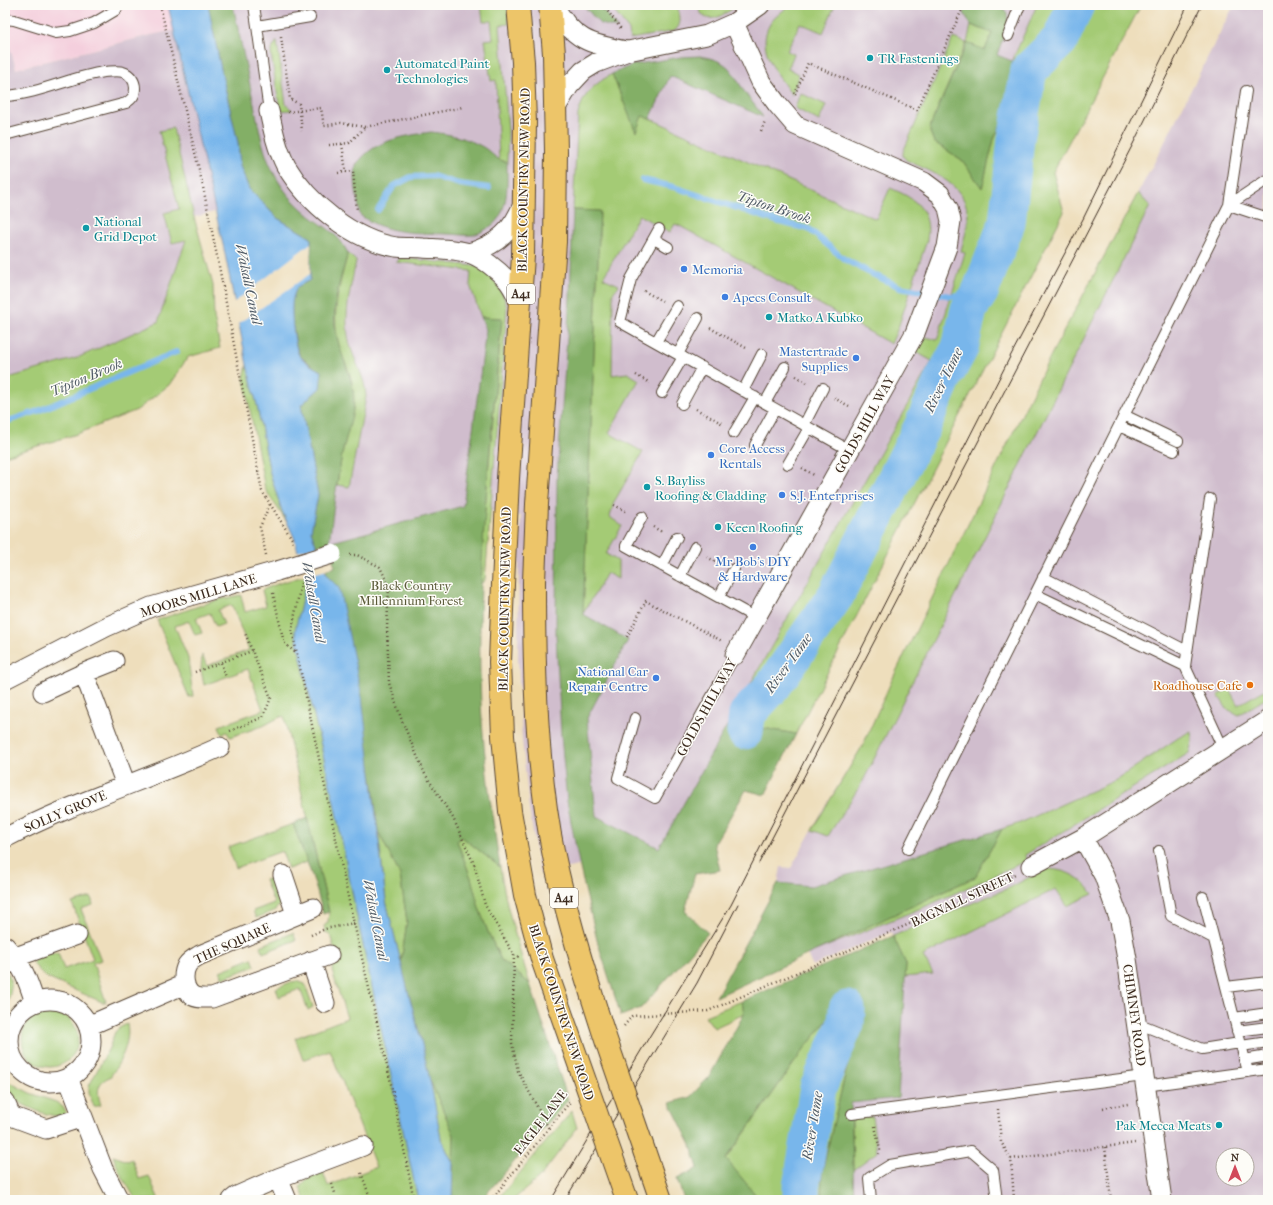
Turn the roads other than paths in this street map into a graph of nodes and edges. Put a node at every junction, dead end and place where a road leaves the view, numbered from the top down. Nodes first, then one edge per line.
1 (119, 5) edge
2 (254, 5) edge
3 (518, 5) edge
4 (550, 5) edge
5 (554, 5) edge
6 (760, 5) edge
7 (1020, 5) edge
8 (310, 17) dead end
9 (5, 19) edge
10 (734, 23) junction
11 (257, 26) junction
12 (1008, 36) dead end
13 (627, 43) junction
14 (1246, 91) dead end
15 (5, 96) edge
16 (555, 109) junction
17 (275, 112) joint
18 (5, 135) edge
19 (1268, 179) edge
20 (524, 202) junction
21 (1229, 205) junction
22 (1268, 218) edge
23 (659, 229) dead end
24 (654, 239) junction
25 (668, 247) dead end
26 (469, 253) junction
27 (520, 302) junction
28 (676, 307) road end
29 (698, 319) road end
30 (656, 342) junction
31 (680, 356) junction
32 (762, 356) road end
33 (702, 367) junction
34 (784, 368) road end
35 (822, 390) road end
36 (743, 391) junction
37 (662, 393) dead end
38 (754, 397) junction
39 (764, 403) junction
40 (682, 404) dead end
41 (775, 409) junction
42 (1124, 415) junction
43 (806, 426) junction
44 (1119, 426) junction
45 (734, 433) dead end
46 (1178, 441) dead end
47 (754, 445) dead end
48 (849, 450) junction
49 (1174, 451) dead end
50 (788, 464) dead end
51 (1210, 499) dead end
52 (642, 517) dead end
53 (677, 537) dead end
54 (695, 547) dead end
55 (332, 554) road end
56 (662, 566) junction
57 (734, 569) dead end
58 (680, 576) junction
59 (1044, 577) junction
60 (1035, 594) junction
61 (719, 597) junction
62 (756, 618) junction
63 (731, 649) joint
64 (1187, 651) junction
65 (114, 661) dead end
66 (1185, 666) junction
67 (84, 673) junction
68 (5, 679) edge
69 (43, 692) dead end
70 (635, 718) dead end
71 (1268, 720) edge
72 (224, 740) road end
73 (1223, 748) junction
74 (126, 785) junction
75 (5, 838) edge
76 (1083, 838) junction
77 (908, 849) dead end
78 (1159, 851) dead end
79 (1031, 866) road end
80 (283, 875) dead end
81 (1203, 897) dead end
82 (76, 935) dead end
83 (1213, 938) junction
84 (329, 955) dead end
85 (9, 956) edge
86 (311, 961) junction
87 (1268, 982) edge
88 (185, 984) junction
89 (1226, 987) junction
90 (35, 1003) junction
91 (325, 1003) dead end
92 (1268, 1013) edge
93 (1234, 1018) junction
94 (1137, 1023) junction
95 (88, 1026) junction
96 (1268, 1027) edge
97 (1237, 1031) junction
98 (1268, 1042) edge
99 (1240, 1044) junction
100 (1268, 1056) edge
101 (8, 1057) edge
102 (1244, 1060) junction
103 (1268, 1069) edge
104 (1248, 1072) junction
105 (68, 1078) junction
106 (1145, 1081) junction
107 (5, 1102) edge
108 (852, 1114) dead end
109 (83, 1117) junction
110 (363, 1146) dead end
111 (278, 1178) junction
112 (120, 1200) edge
113 (232, 1200) edge
114 (287, 1200) edge
115 (627, 1200) edge
116 (661, 1200) edge
117 (871, 1200) edge
118 (998, 1200) edge
119 (1162, 1200) edge

1 - 9 lane
2 - 11 lane
3 - 20 highway, BLACK COUNTRY NEW ROAD / A41
4 - 16 highway, A41
5 - 13 street
6 - 10 street
7 - 12 lane
8 - 11 lane
10 - 13 street
10 - 48 street, GOLDS HILL WAY
11 - 17 lane
13 - 16 street
14 - 21 lane
15 - 18 lane
16 - 116 highway, A41, bridge
17 - 26 street
19 - 21 lane
20 - 26 street
20 - 27 highway, BLACK COUNTRY NEW ROAD / A41
21 - 22 lane
21 - 42 lane
23 - 24 lane
24 - 25 lane
24 - 30 lane
26 - 27 street
27 - 115 highway, BLACK COUNTRY NEW ROAD / A41, bridge
28 - 30 lane
29 - 31 lane
30 - 31 lane
31 - 33 lane
31 - 37 lane
32 - 36 lane
33 - 36 lane
33 - 40 lane
34 - 39 lane
35 - 43 lane
36 - 38 lane
38 - 39 lane
38 - 45 lane
39 - 41 lane
41 - 43 lane
41 - 47 lane
42 - 44 lane
42 - 46 lane
43 - 48 lane
43 - 50 lane
44 - 49 lane
44 - 59 lane
48 - 62 street, GOLDS HILL WAY
51 - 64 lane
52 - 56 lane
53 - 56 lane
54 - 58 lane
55 - 68 street, MOORS MILL LANE, bridge
56 - 58 lane
57 - 61 lane
58 - 61 lane
59 - 60 lane
59 - 64 lane
60 - 66 lane
60 - 77 lane
61 - 62 lane
62 - 63 street, GOLDS HILL WAY
63 - 70 lane, GOLDS HILL WAY
64 - 66 lane
65 - 67 street
66 - 73 lane
67 - 69 street
67 - 74 street
71 - 73 street
72 - 74 street, SOLLY GROVE
73 - 76 street
74 - 75 street, SOLLY GROVE
76 - 79 street
76 - 94 street, CHIMNEY ROAD
78 - 83 lane
80 - 88 street, THE SQUARE
81 - 83 lane
82 - 85 street
83 - 89 lane
84 - 86 street
85 - 90 street
86 - 88 street
86 - 91 street
87 - 89 lane
88 - 95 street
89 - 93 lane
90 - 95 street
90 - 101 street
92 - 93 lane
93 - 97 lane
94 - 99 lane
94 - 106 street, CHIMNEY ROAD
95 - 105 street
96 - 97 lane
97 - 99 lane
98 - 99 lane
99 - 102 lane
100 - 102 lane
101 - 105 street
102 - 104 lane
103 - 104 lane
104 - 106 lane
105 - 109 street
106 - 108 lane
106 - 119 street, CHIMNEY ROAD
107 - 109 street
109 - 112 street
110 - 111 street
111 - 113 street
111 - 114 street
117 - 118 lane

